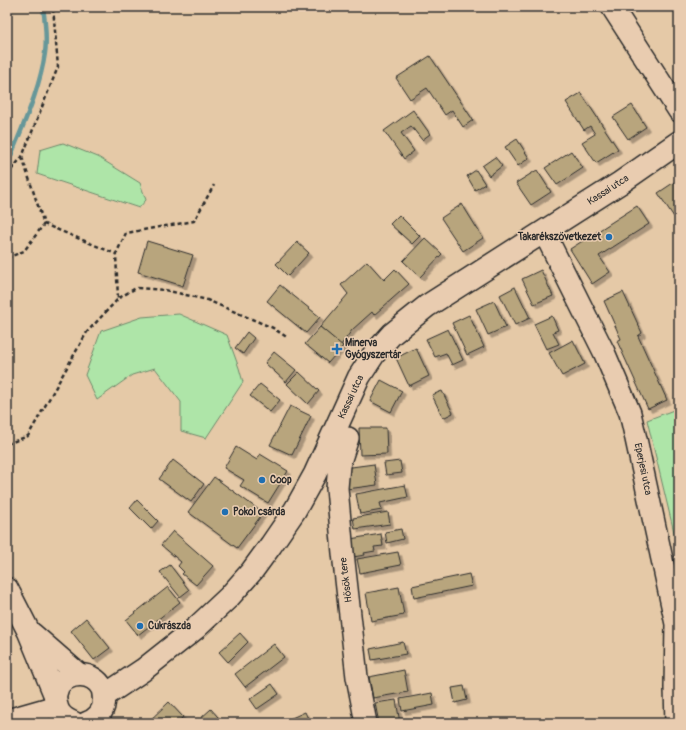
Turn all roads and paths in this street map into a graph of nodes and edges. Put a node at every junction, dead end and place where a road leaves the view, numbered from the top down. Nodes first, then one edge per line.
1 (53, 7) edge
2 (612, 7) edge
3 (679, 111) edge
4 (679, 142) edge
5 (22, 157) junction
6 (7, 175) edge
7 (214, 185) dead end
8 (44, 224) junction
9 (544, 232) junction
10 (116, 254) junction
11 (7, 258) edge
12 (118, 299) junction
13 (288, 338) dead end
14 (348, 438) dead end
15 (7, 444) edge
16 (7, 589) edge
17 (30, 632) junction
18 (143, 670) junction
19 (84, 675) junction
20 (55, 700) junction
21 (98, 714) edge
22 (7, 720) edge
23 (74, 723) edge
24 (366, 723) edge
25 (676, 723) edge

1 - 5 path
2 - 3 street
4 - 9 main road, Kassai utca
5 - 6 path
5 - 8 path
7 - 10 path
8 - 10 path
8 - 11 path
9 - 18 main road, Kassai utca
9 - 25 street, Eperjesi utca
10 - 12 path
12 - 13 path
12 - 15 path
14 - 24 street, Hősök tere
16 - 17 main road
17 - 19 main road
17 - 20 main road
18 - 19 main road
18 - 21 main road, Kassai utca
19 - 20 main road
19 - 21 main road
20 - 22 street
20 - 23 main road

